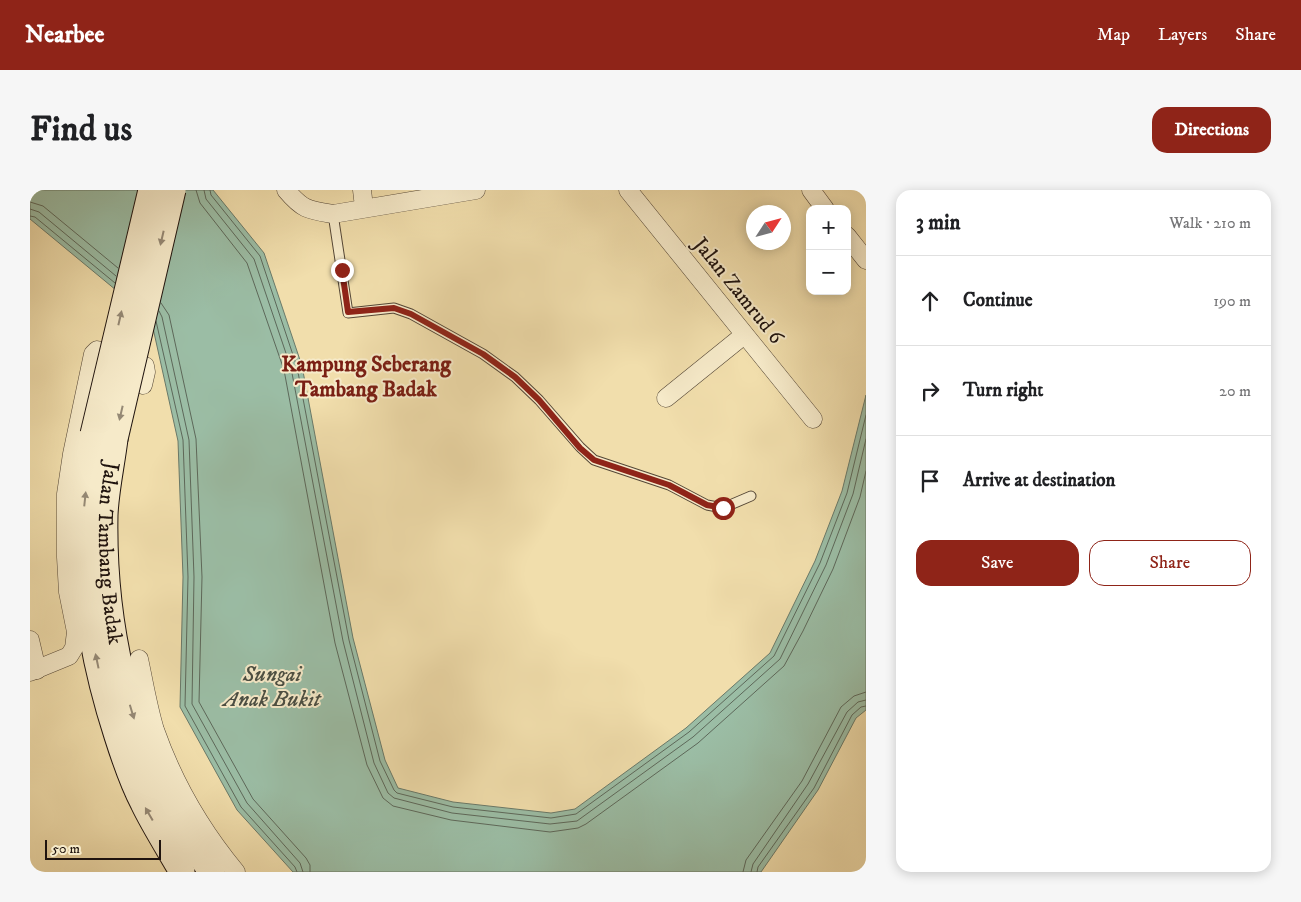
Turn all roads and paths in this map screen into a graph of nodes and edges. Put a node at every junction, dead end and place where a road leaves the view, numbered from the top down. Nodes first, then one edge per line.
1 (151, 190) edge
2 (173, 190) edge
3 (286, 190) edge
4 (362, 190) edge
5 (476, 190) edge
6 (628, 190) edge
7 (811, 190) edge
8 (822, 205) edge
9 (364, 208) junction
10 (333, 214) junction
11 (851, 241) edge
12 (866, 260) edge
13 (744, 335) junction
14 (143, 385) dead end
15 (666, 398) dead end
16 (814, 419) dead end
17 (104, 436) junction
18 (751, 496) dead end
19 (30, 640) edge
20 (139, 659) dead end
21 (33, 671) edge
22 (182, 872) edge
23 (212, 872) edge
24 (236, 872) edge

17 -> 1 main road, Jalan Tambang Badak, bridge
2 -> 17 main road, Jalan Tambang Badak, bridge
3 - 10 street
4 - 9 street
5 - 9 street
6 - 13 street, Jalan Zamrud 6
7 - 8 street
9 - 10 street
10 - 18 lane
11 - 12 street
13 - 15 street
13 - 16 street, Jalan Zamrud 6
14 - 21 street
22 -> 17 main road, Jalan Tambang Badak
17 -> 23 main road, Jalan Tambang Badak
19 - 21 street
20 - 24 street

